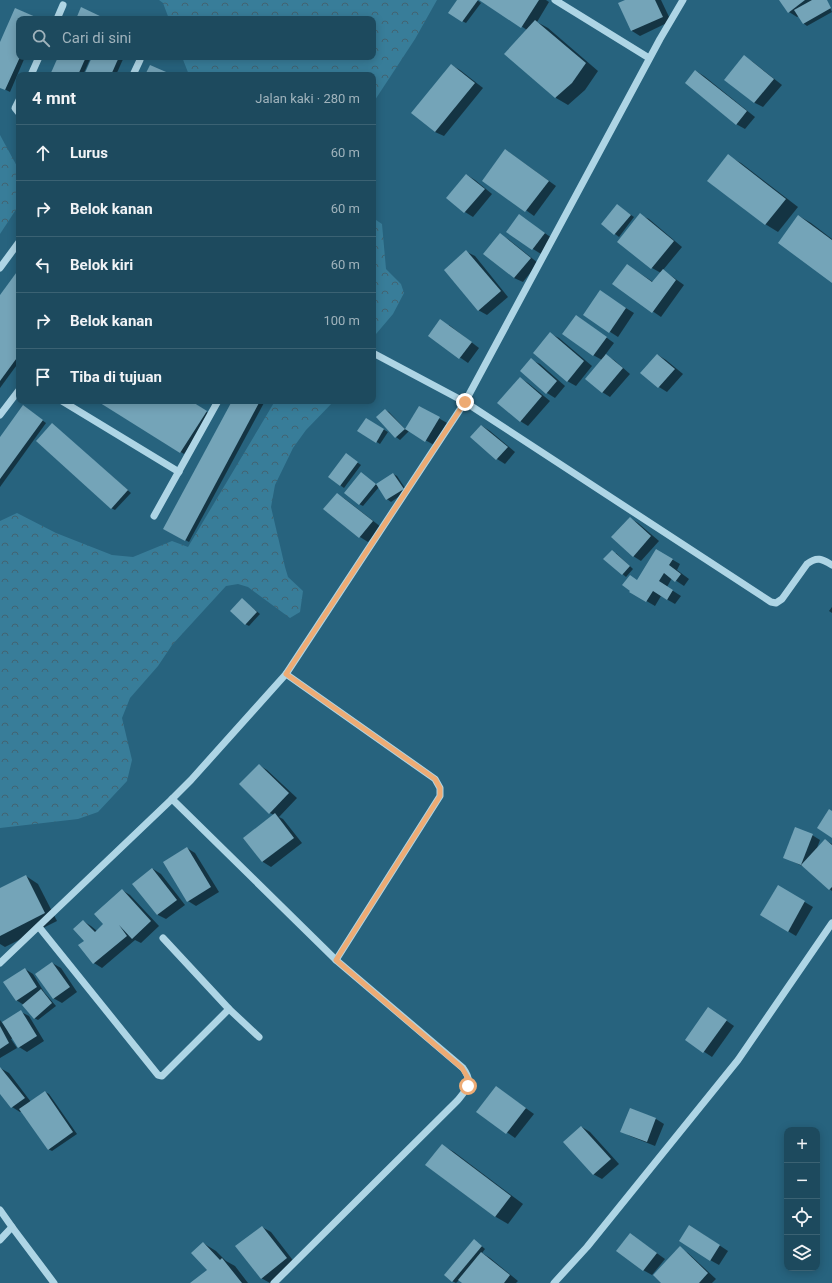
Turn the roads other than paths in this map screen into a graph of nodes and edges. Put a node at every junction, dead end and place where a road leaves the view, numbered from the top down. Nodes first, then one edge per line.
1 (555, 0) edge
2 (683, 0) edge
3 (63, 5) dead end
4 (58, 16) edge
5 (649, 58) junction
6 (38, 60) edge
7 (140, 60) dead end
8 (32, 72) edge
9 (134, 72) edge
10 (16, 246) edge
11 (0, 268) edge
12 (376, 354) edge
13 (16, 394) edge
14 (465, 402) junction
15 (67, 404) edge
16 (216, 404) edge
17 (0, 415) edge
18 (179, 472) junction
19 (154, 516) dead end
20 (832, 565) edge
21 (286, 674) junction
22 (172, 799) junction
23 (832, 923) edge
24 (39, 927) junction
25 (163, 938) dead end
26 (336, 960) junction
27 (0, 963) edge
28 (229, 1009) junction
29 (259, 1037) dead end
30 (0, 1210) edge
31 (12, 1227) junction
32 (0, 1240) edge
33 (54, 1283) edge
34 (274, 1283) edge
35 (554, 1283) edge

1 - 5 street
2 - 5 street
3 - 4 street
5 - 14 street
6 - 8 street
7 - 9 street
10 - 11 street
12 - 14 street
13 - 17 street
14 - 20 street
14 - 21 street
15 - 18 street
16 - 18 street
18 - 19 street
21 - 22 street
21 - 26 street
22 - 24 street
22 - 26 street
23 - 35 street
24 - 27 street
24 - 28 street
25 - 28 street
26 - 34 street
28 - 29 street
30 - 31 street
31 - 32 street
31 - 33 street

